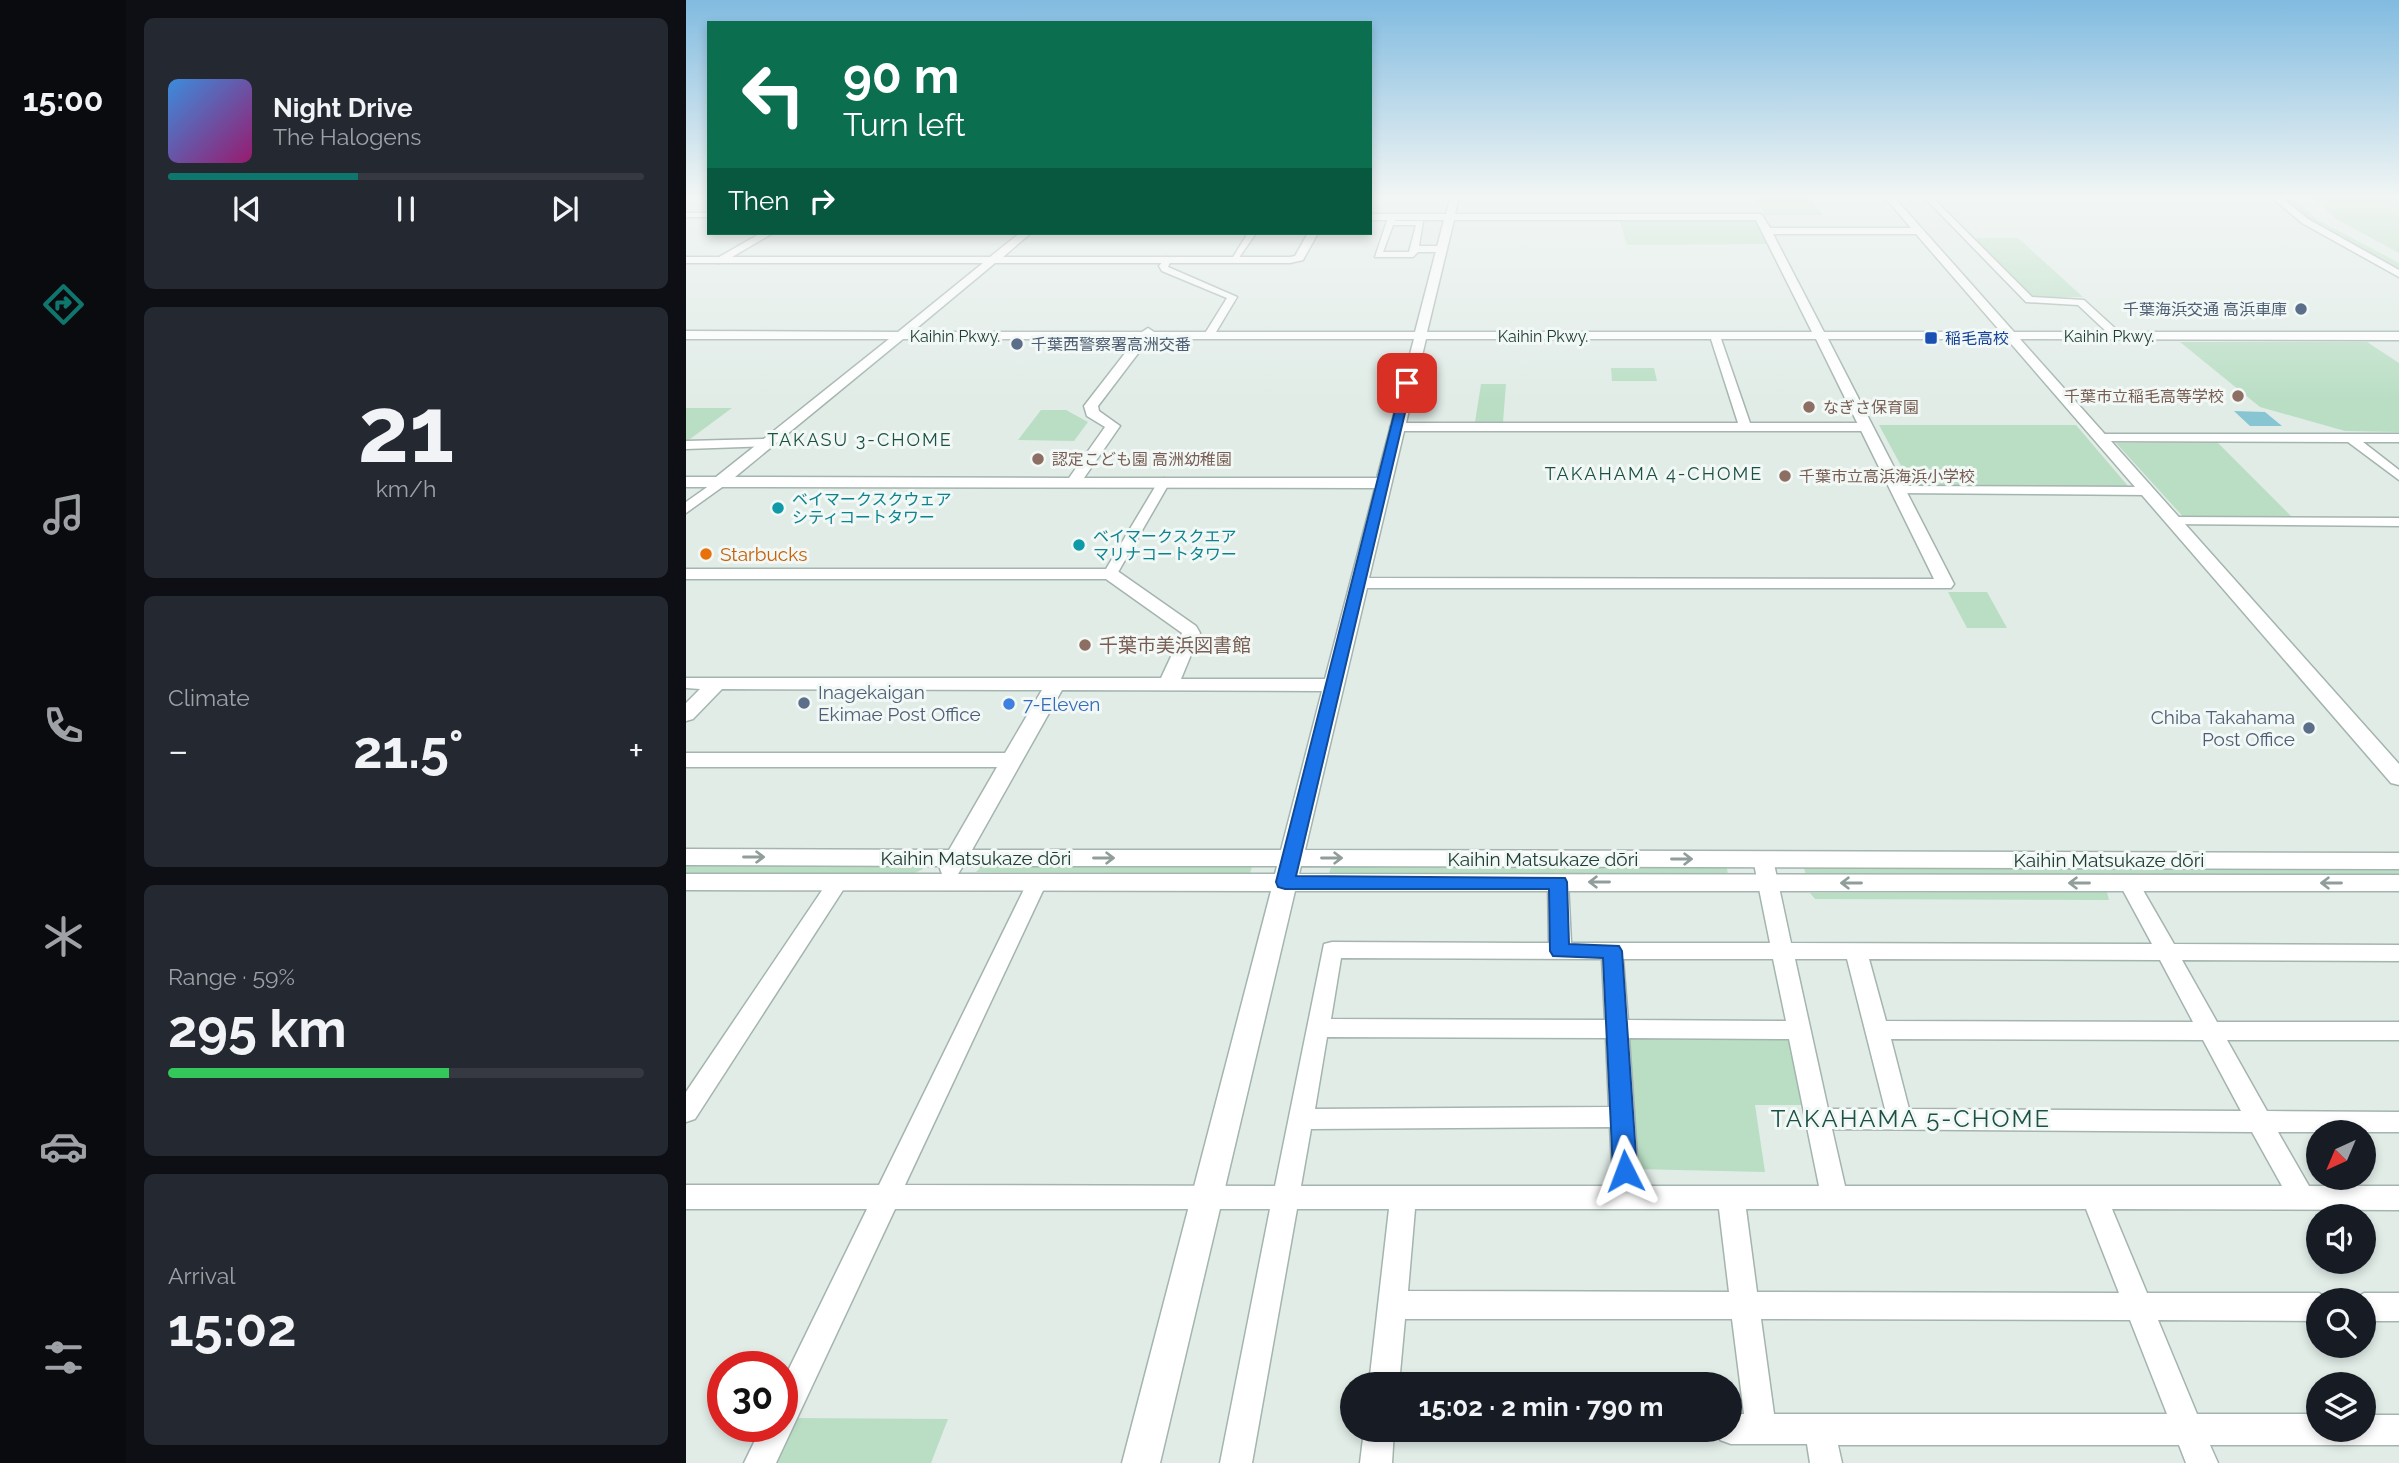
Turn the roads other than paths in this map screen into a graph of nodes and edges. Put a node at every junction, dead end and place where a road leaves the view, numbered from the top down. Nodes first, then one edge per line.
1 (988, 264) edge
2 (1164, 264) edge
3 (1438, 264) edge
4 (1783, 264) edge
5 (1947, 264) edge
6 (1994, 264) edge
7 (2382, 264) edge
8 (2399, 274) edge
9 (2114, 333) junction
10 (686, 334) edge
11 (902, 334) junction
12 (1147, 334) junction
13 (1209, 334) junction
14 (1421, 334) junction
15 (1819, 334) junction
16 (2010, 335) junction
17 (2399, 335) edge
18 (1715, 336) junction
19 (1396, 427) junction
20 (1745, 427) junction
21 (1866, 427) junction
22 (2101, 438) junction
23 (2351, 438) junction
24 (2399, 438) edge
25 (768, 443) junction
26 (686, 445) edge
27 (2399, 476) edge
28 (686, 482) edge
29 (720, 482) junction
30 (1074, 482) junction
31 (1164, 482) junction
32 (1384, 483) junction
33 (1900, 490) junction
34 (2147, 491) junction
35 (686, 509) edge
36 (2173, 521) junction
37 (2399, 522) edge
38 (686, 574) edge
39 (1110, 574) junction
40 (1359, 583) junction
41 (690, 683) dead end
42 (716, 684) junction
43 (1055, 684) junction
44 (1169, 684) junction
45 (1333, 685) junction
46 (686, 715) edge
47 (686, 760) edge
48 (1011, 760) junction
49 (2399, 779) edge
50 (686, 857) edge
51 (956, 858) junction
52 (2399, 861) edge
53 (1288, 870) junction
54 (1765, 871) junction
55 (686, 881) edge
56 (838, 882) junction
57 (942, 882) junction
58 (1037, 882) junction
59 (1558, 882) junction
60 (2129, 883) junction
61 (2399, 883) edge
62 (1560, 951) junction
63 (1612, 951) junction
64 (1782, 951) junction
65 (1856, 951) junction
66 (2167, 952) junction
67 (2399, 953) edge
68 (1317, 1028) junction
69 (1616, 1029) junction
70 (1799, 1030) junction
71 (1876, 1030) junction
72 (2210, 1030) junction
73 (2399, 1031) edge
74 (686, 1112) edge
75 (1622, 1117) junction
76 (1300, 1119) junction
77 (1817, 1119) junction
78 (1900, 1119) junction
79 (2260, 1121) junction
80 (2399, 1122) edge
81 (686, 1197) edge
82 (887, 1197) junction
83 (1834, 1197) junction
84 (2301, 1197) junction
85 (1207, 1198) junction
86 (1285, 1198) junction
87 (1403, 1198) junction
88 (2399, 1198) edge
89 (1627, 1199) junction
90 (1731, 1199) junction
91 (2095, 1200) junction
92 (1392, 1305) junction
93 (1745, 1306) junction
94 (2138, 1306) junction
95 (2306, 1307) edge
96 (2376, 1307) edge
97 (2399, 1307) edge
98 (1385, 1372) edge
99 (798, 1383) edge
100 (1746, 1429) edge
101 (1820, 1429) junction
102 (2188, 1430) junction
103 (2399, 1430) edge
104 (770, 1442) edge
105 (1378, 1442) edge
106 (760, 1463) edge
107 (1141, 1463) edge
108 (1236, 1463) edge
109 (1376, 1463) edge
110 (1826, 1463) edge
111 (2202, 1463) edge

1 - 11 street
2 - 13 street
3 - 14 street
4 - 15 street
5 - 16 street
6 - 9 street
7 - 8 street
9 - 16 street, Kaihin Pkwy.
9 - 17 street, Kaihin Pkwy.
10 - 11 street, Kaihin Pkwy.
11 - 12 street, Kaihin Pkwy.
11 - 25 street
12 - 13 street, Kaihin Pkwy.
12 - 30 street
13 - 14 street, Kaihin Pkwy.
14 - 15 street, Kaihin Pkwy.
14 - 18 street, Kaihin Pkwy.
14 - 19 street
15 - 16 street, Kaihin Pkwy.
15 - 18 street, Kaihin Pkwy.
15 - 21 street
16 - 17 street, Kaihin Pkwy.
16 - 22 street
18 - 20 street
19 - 20 street
19 - 32 street
20 - 21 street
21 - 33 street
22 - 23 street
22 - 34 street
23 - 24 street
23 - 27 street
25 - 26 street
25 - 29 street
28 - 29 street
29 - 30 street
29 - 35 street
30 - 31 street
31 - 32 street
31 - 39 street
32 - 40 street
33 - 34 street
33 - 40 street
34 - 36 street
36 - 37 street
36 - 49 street
38 - 39 street
39 - 44 street
40 - 45 street
41 - 42 street
42 - 43 street
42 - 46 street
43 - 44 street
43 - 48 street
44 - 45 street
45 - 53 street
47 - 48 street
48 - 51 street
50 -> 51 street, Kaihin Matsukaze dōri
51 -> 53 street, Kaihin Matsukaze dōri
51 - 57 street
52 - 54 street, Kaihin Matsukaze dōri
53 -> 54 street, Kaihin Matsukaze dōri
53 - 58 street, Kaihin Matsukaze dōri
53 - 59 street, Kaihin Matsukaze dōri
53 - 85 street
54 -> 59 street, Kaihin Matsukaze dōri
60 -> 54 street, Kaihin Matsukaze dōri
54 - 64 street
55 - 56 street, Kaihin Matsukaze dōri
56 - 57 street, Kaihin Matsukaze dōri
56 - 74 street
57 - 58 street, Kaihin Matsukaze dōri
58 - 82 street
59 - 62 street
61 -> 60 street, Kaihin Matsukaze dōri
60 - 66 street
62 - 63 street
62 - 68 street
63 - 64 street
63 - 69 street
64 - 65 street
64 - 70 street
65 - 66 street
65 - 71 street
66 - 67 street
66 - 72 street
68 - 69 street
68 - 76 street
69 - 70 street
69 - 75 street
70 - 77 street
71 - 72 street
71 - 78 street
72 - 73 street
72 - 79 street
75 - 76 street
75 - 89 street
76 - 86 street
77 - 78 street
77 - 83 street
78 - 79 street
79 - 80 street
79 - 84 street
81 - 82 street
82 - 85 street
82 - 99 street
83 - 90 street
83 - 91 street
84 - 88 street
84 - 91 street
85 - 86 street
85 - 107 street
86 - 87 street
86 - 108 street
87 - 89 street
87 - 92 street
89 - 90 street
90 - 93 street
91 - 94 street
92 - 93 street
92 - 98 street
93 - 94 street
93 - 100 street
94 - 95 street
94 - 102 street
96 - 97 street
100 - 101 street
101 - 102 street
101 - 110 street
102 - 103 street
102 - 111 street
104 - 106 street
105 - 109 street

